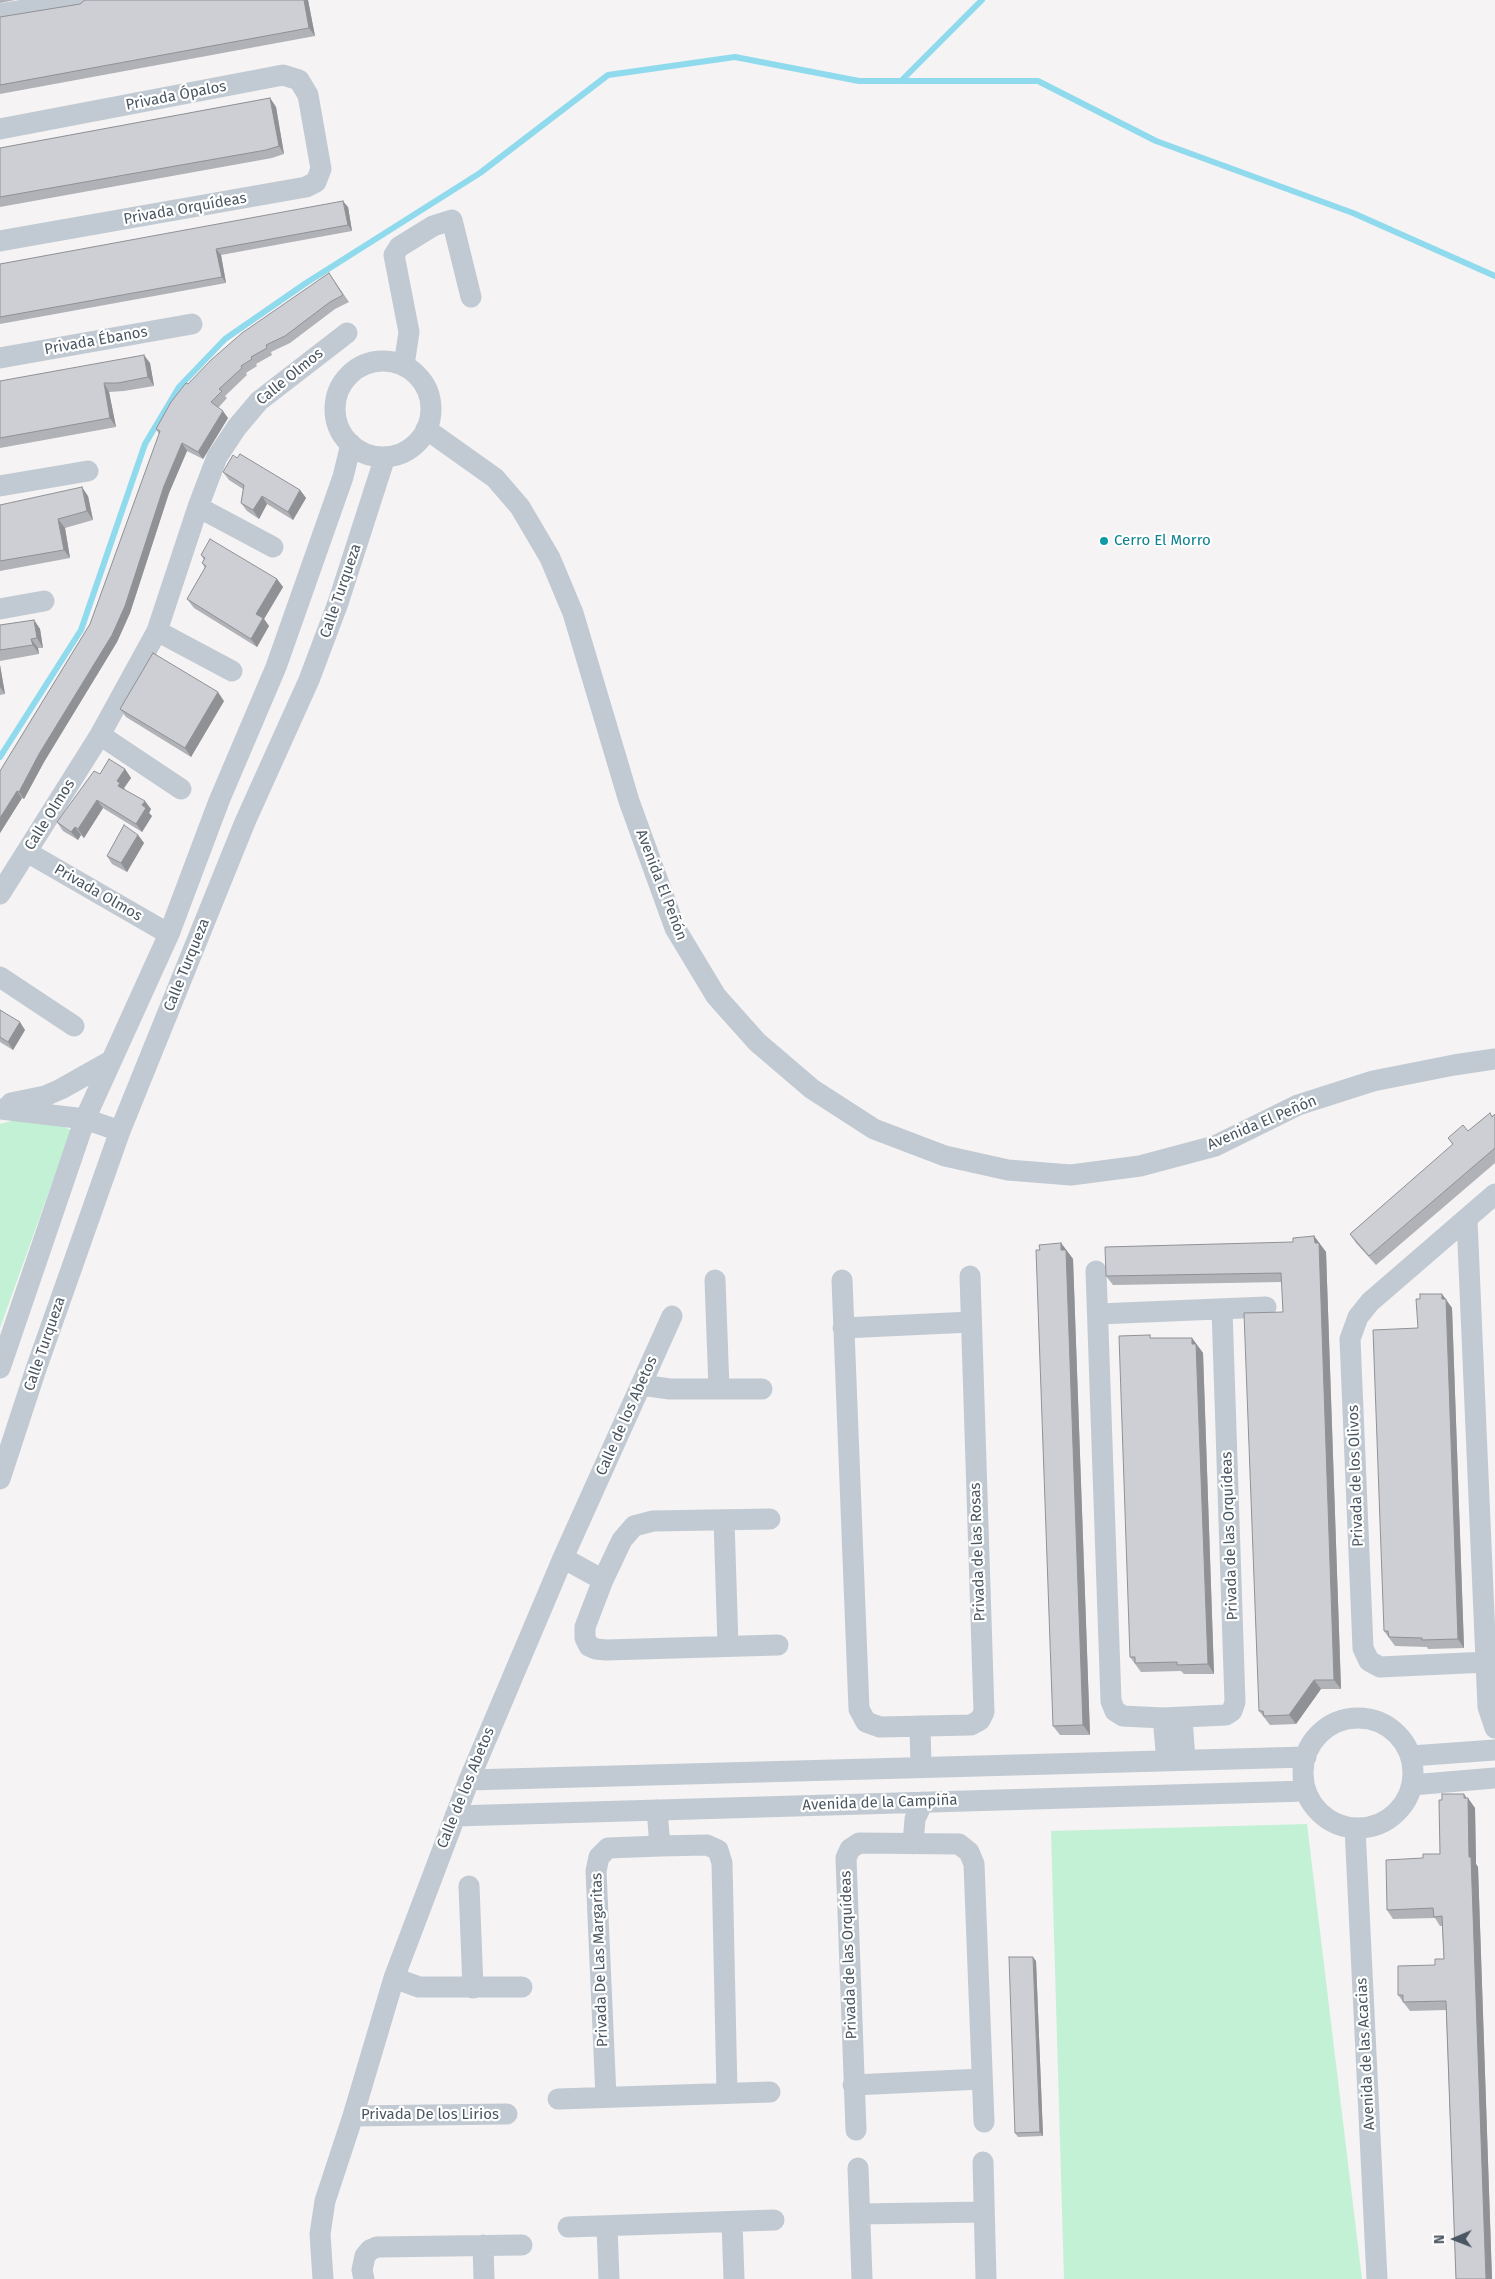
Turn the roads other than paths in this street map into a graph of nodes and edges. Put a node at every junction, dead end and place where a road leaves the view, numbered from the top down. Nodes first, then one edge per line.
1 (83, 0) edge
2 (0, 14) edge
3 (0, 129) edge
4 (314, 131) joint
5 (0, 241) edge
6 (471, 297) dead end
7 (192, 324) dead end
8 (347, 332) dead end
9 (0, 358) edge
10 (404, 365) junction
11 (426, 429) junction
12 (351, 444) junction
13 (385, 457) junction
14 (88, 471) dead end
15 (0, 486) edge
16 (198, 507) junction
17 (273, 547) dead end
18 (44, 601) dead end
19 (0, 608) edge
20 (158, 631) junction
21 (232, 672) dead end
22 (100, 735) junction
23 (181, 789) dead end
24 (27, 852) junction
25 (0, 894) edge
26 (169, 934) junction
27 (0, 976) edge
28 (74, 1026) dead end
29 (1495, 1059) edge
30 (109, 1062) junction
31 (0, 1105) edge
32 (0, 1109) edge
33 (85, 1119) junction
34 (120, 1131) junction
35 (1495, 1194) edge
36 (1467, 1220) junction
37 (1096, 1271) dead end
38 (970, 1276) dead end
39 (715, 1280) dead end
40 (842, 1280) dead end
41 (1266, 1307) dead end
42 (1222, 1309) junction
43 (1098, 1314) junction
44 (672, 1316) dead end
45 (971, 1322) junction
46 (843, 1328) junction
47 (1, 1362) edge
48 (36, 1370) junction
49 (641, 1385) junction
50 (762, 1388) dead end
51 (719, 1389) junction
52 (0, 1479) edge
53 (770, 1519) dead end
54 (724, 1520) junction
55 (563, 1558) junction
56 (603, 1580) junction
57 (778, 1645) dead end
58 (728, 1646) junction
59 (1487, 1662) junction
60 (1488, 1707) junction
61 (1173, 1718) junction
62 (920, 1726) junction
63 (1495, 1728) edge
64 (1485, 1751) edge
65 (1411, 1756) junction
66 (1306, 1757) junction
67 (1176, 1761) junction
68 (1041, 1764) junction
69 (920, 1768) junction
70 (1495, 1778) edge
71 (469, 1780) junction
72 (1412, 1784) junction
73 (1306, 1791) junction
74 (1042, 1798) junction
75 (913, 1802) junction
76 (657, 1810) junction
77 (454, 1816) junction
78 (1355, 1828) junction
79 (907, 1844) junction
80 (660, 1846) junction
81 (469, 1886) dead end
82 (394, 1978) junction
83 (522, 1987) dead end
84 (473, 1988) junction
85 (982, 2079) junction
86 (853, 2085) junction
87 (770, 2092) dead end
88 (727, 2093) junction
89 (606, 2097) junction
90 (558, 2098) dead end
91 (507, 2114) dead end
92 (353, 2116) junction
93 (984, 2122) dead end
94 (856, 2130) dead end
95 (982, 2162) dead end
96 (858, 2168) dead end
97 (984, 2212) junction
98 (860, 2214) junction
99 (774, 2220) dead end
100 (732, 2222) junction
101 (568, 2227) dead end
102 (607, 2227) junction
103 (483, 2245) junction
104 (522, 2245) dead end
105 (323, 2279) edge
106 (364, 2279) edge
107 (484, 2279) edge
108 (609, 2279) edge
109 (734, 2279) edge
110 (862, 2279) edge
111 (986, 2279) edge
112 (1377, 2279) edge

1 - 2 street
3 - 4 street, Privada Ópalos
4 - 5 street, Privada Orquídeas
6 - 10 street
7 - 9 street, Privada Ébanos
8 - 16 street, Calle Olmos
10 - 11 street
10 - 12 street
11 - 13 street
11 - 29 street, Avenida El Peñón
12 - 13 street
12 - 26 street, Calle Turqueza
13 - 34 street, Calle Turqueza
14 - 15 street
16 - 17 street
16 - 20 street, Calle Olmos
18 - 19 street
20 - 21 street
20 - 22 street, Calle Olmos
22 - 23 street
22 - 24 street, Calle Olmos
24 - 25 street, Calle Olmos
24 - 26 street, Privada Olmos
26 - 30 street, Calle Turqueza
27 - 28 street
30 - 31 street
30 - 33 street, Calle Turqueza
32 - 33 street
33 - 34 street
33 - 47 street, Calle Turqueza
34 - 48 street, Calle Turqueza
35 - 36 street, Privada de los Olivos
36 - 59 street
36 - 59 street, Privada de los Olivos
37 - 43 street, Privada de las Orquídeas
38 - 45 street, Privada de las Rosas
39 - 51 street
40 - 46 street, Privada de las Rosas
41 - 42 street
42 - 43 street
42 - 61 street, Privada de las Orquídeas
43 - 61 street, Privada de las Orquídeas
44 - 49 street, Calle de los Abetos
45 - 46 street
45 - 62 street, Privada de las Rosas
46 - 62 street, Privada de las Rosas
47 - 48 street
48 - 52 street, Calle Turqueza
49 - 51 street
49 - 55 street, Calle de los Abetos
50 - 51 street
53 - 54 street
54 - 56 street
54 - 58 street
55 - 56 street
55 - 71 street, Calle de los Abetos
56 - 58 street
57 - 58 street
59 - 60 street
60 - 63 street
60 - 64 street
61 - 67 street
62 - 69 street
64 - 65 street
65 - 66 street
65 - 72 street
66 - 67 street
66 - 73 street
67 - 68 street
68 - 69 street
68 - 74 street
69 - 71 street
70 - 72 street
71 - 77 street, Calle de los Abetos
72 - 78 street
73 - 74 street, Avenida de la Campiña
73 - 78 street
74 - 75 street, Avenida de la Campiña
75 - 76 street, Avenida de la Campiña
75 - 79 street
76 - 77 street, Avenida de la Campiña
76 - 80 street
77 - 82 street, Calle de los Abetos
78 - 112 street, Avenida de las Acacias
79 - 85 street, Privada de las Orquídeas
79 - 86 street, Privada de las Orquídeas
80 - 88 street, Privada De Las Margaritas
80 - 89 street, Privada De Las Margaritas
81 - 84 street
82 - 84 street
82 - 92 street, Calle de los Abetos
83 - 84 street
85 - 86 street
85 - 93 street, Privada de las Orquídeas
86 - 94 street, Privada de las Orquídeas
87 - 88 street
88 - 89 street
89 - 90 street
91 - 92 street, Privada De los Lirios
92 - 105 street, Calle de los Abetos
95 - 97 street
96 - 98 street
97 - 98 street
97 - 111 street
98 - 110 street
99 - 100 street
100 - 102 street
100 - 109 street
101 - 102 street
102 - 108 street
103 - 104 street
103 - 106 street
103 - 107 street

